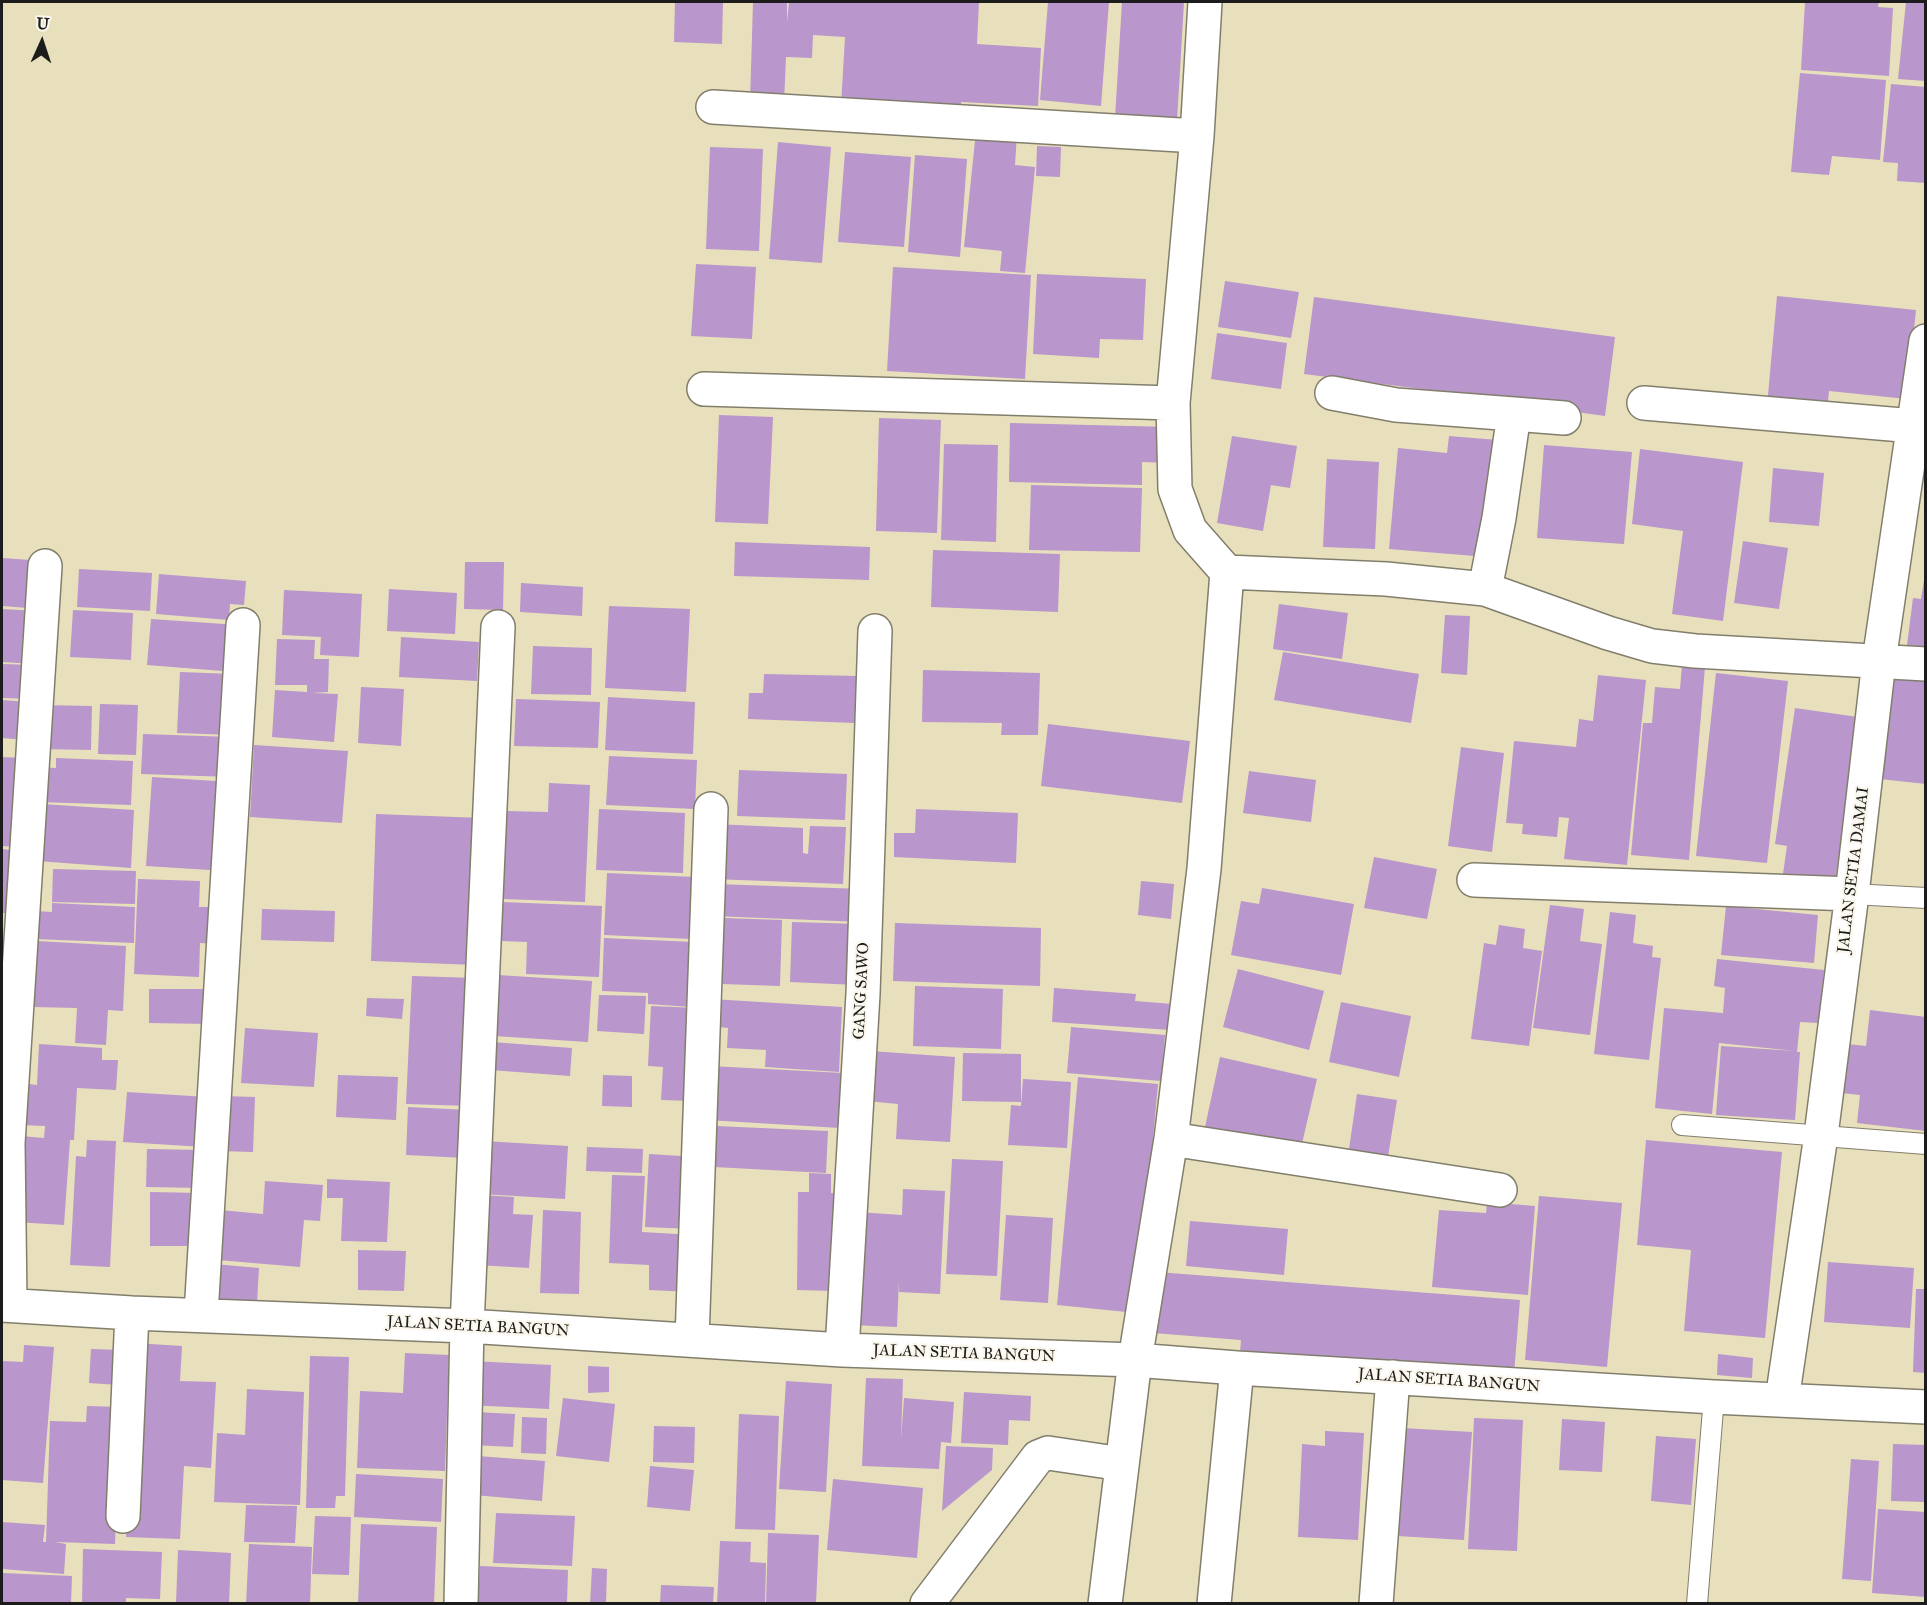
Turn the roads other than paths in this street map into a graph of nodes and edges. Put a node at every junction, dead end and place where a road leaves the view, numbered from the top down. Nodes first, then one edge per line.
1 (1205, 2) edge
2 (713, 108) dead end
3 (1197, 136) junction
4 (1926, 341) edge
5 (704, 389) dead end
6 (1332, 393) dead end
7 (1173, 403) junction
8 (1644, 403) dead end
9 (1514, 414) junction
10 (1564, 418) dead end
11 (1920, 427) edge
12 (45, 566) dead end
13 (1227, 572) junction
14 (1485, 589) junction
15 (243, 625) dead end
16 (498, 627) dead end
17 (875, 631) dead end
18 (1879, 661) junction
19 (1926, 664) edge
20 (711, 809) dead end
21 (1474, 880) dead end
22 (1852, 894) junction
23 (1926, 898) edge
24 (1682, 1125) dead end
25 (1821, 1135) junction
26 (1172, 1139) junction
27 (1926, 1144) edge
28 (1500, 1190) dead end
29 (6, 1305) edge
30 (132, 1313) junction
31 (201, 1314) junction
32 (467, 1326) junction
33 (692, 1339) junction
34 (842, 1350) junction
35 (1135, 1360) junction
36 (1237, 1368) junction
37 (1393, 1377) junction
38 (1714, 1397) junction
39 (1782, 1400) junction
40 (1926, 1407) edge
41 (1122, 1464) junction
42 (123, 1516) dead end
43 (461, 1604) edge
44 (927, 1604) edge
45 (1105, 1604) edge
46 (1214, 1604) edge
47 (1376, 1604) edge
48 (1697, 1604) edge

1 - 3 street
2 - 3 street
3 - 7 street
4 - 11 street, JALAN SETIA DAMAI
5 - 7 street
6 - 9 street
7 - 13 street
8 - 11 street
9 - 10 street
9 - 14 street
11 - 18 street, JALAN SETIA DAMAI
12 - 29 street
13 - 14 street
13 - 26 street
14 - 18 street
15 - 31 street
16 - 32 street
17 - 34 street, GANG SAWO
18 - 19 street
18 - 22 street, JALAN SETIA DAMAI
20 - 33 street
21 - 22 street
22 - 23 lane
22 - 25 street, JALAN SETIA DAMAI
24 - 25 lane
25 - 27 lane
25 - 39 street, JALAN SETIA DAMAI
26 - 28 street
26 - 35 street
29 - 30 street, JALAN SETIA BANGUN
30 - 31 street, JALAN SETIA BANGUN
30 - 42 street
31 - 32 street, JALAN SETIA BANGUN
32 - 33 street, JALAN SETIA BANGUN
32 - 43 street
33 - 34 street, JALAN SETIA BANGUN
34 - 35 street, JALAN SETIA BANGUN
35 - 36 street, JALAN SETIA BANGUN
35 - 41 street
36 - 37 street, JALAN SETIA BANGUN
36 - 46 street
37 - 38 street, JALAN SETIA BANGUN
37 - 47 street
38 - 39 street, JALAN SETIA BANGUN
38 - 48 lane
39 - 40 street, JALAN SETIA BANGUN
41 - 44 street
41 - 45 street

